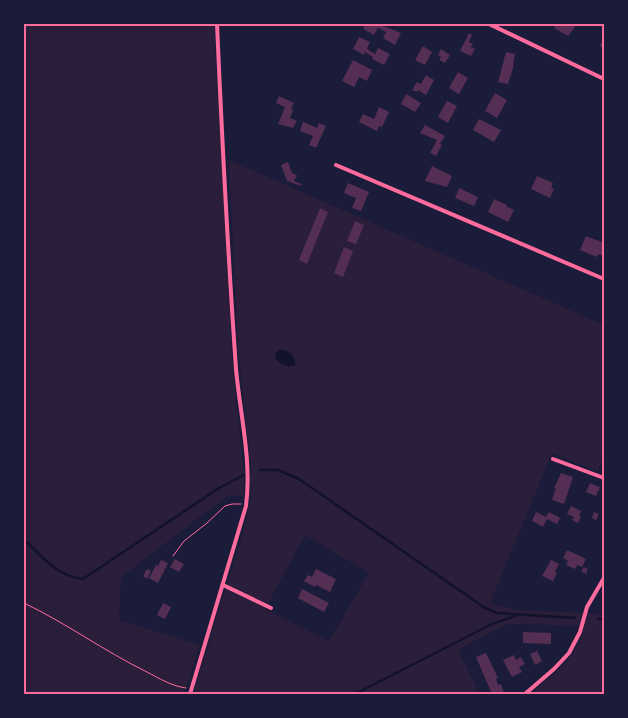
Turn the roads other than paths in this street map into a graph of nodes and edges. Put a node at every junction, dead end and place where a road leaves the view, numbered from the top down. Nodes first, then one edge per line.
1 (217, 24) edge
2 (489, 24) edge
3 (604, 79) edge
4 (336, 165) dead end
5 (604, 279) edge
6 (553, 458) dead end
7 (604, 478) edge
8 (604, 578) edge
9 (222, 585) junction
10 (271, 608) dead end
11 (190, 694) edge
12 (525, 694) edge

1 - 9 street
2 - 3 street
4 - 5 street
6 - 7 street
8 - 12 street
9 - 10 street
9 - 11 street

